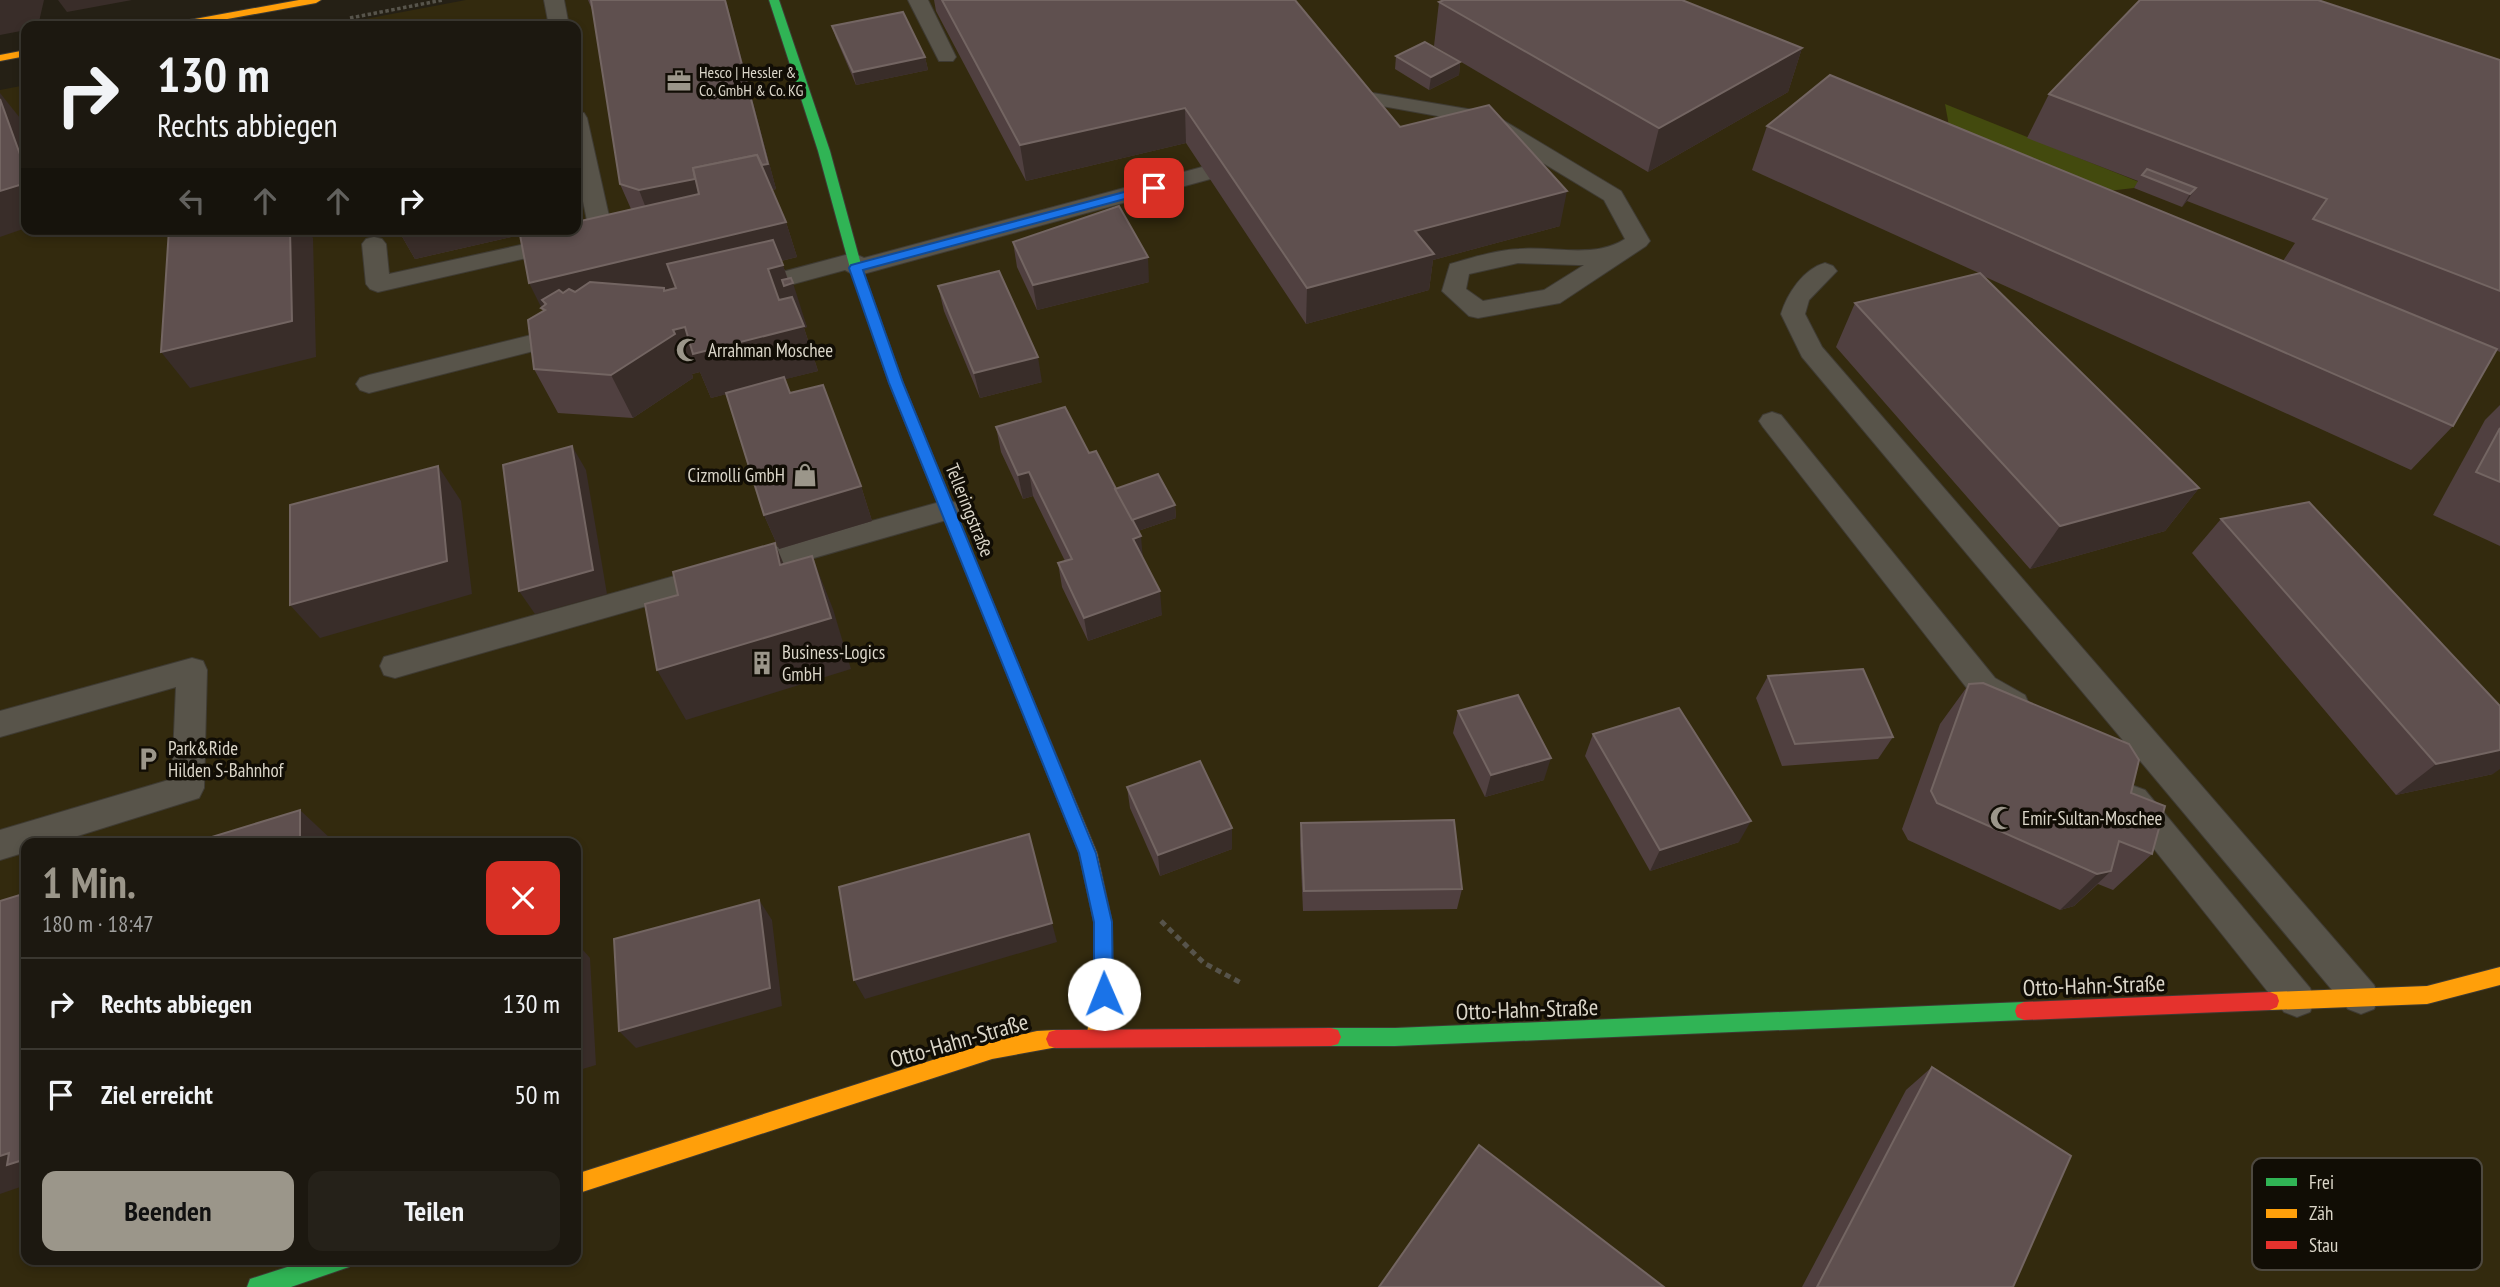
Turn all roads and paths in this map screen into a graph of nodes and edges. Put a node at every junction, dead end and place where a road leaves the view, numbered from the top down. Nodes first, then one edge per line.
1 (313, 0) edge
2 (443, 0) edge
3 (554, 0) edge
4 (774, 0) edge
5 (918, 0) edge
6 (345, 19) dead end
7 (200, 21) edge
8 (558, 21) edge
9 (21, 54) edge
10 (946, 57) dead end
11 (0, 58) edge
12 (1378, 117) edge
13 (581, 141) edge
14 (1206, 173) edge
15 (374, 244) dead end
16 (1615, 255) junction
17 (854, 264) junction
18 (1825, 271) dead end
19 (720, 295) edge
20 (585, 329) edge
21 (369, 384) dead end
22 (1772, 421) dead end
23 (947, 510) junction
24 (395, 666) dead end
25 (2041, 720) edge
26 (0, 724) edge
27 (2113, 775) edge
28 (23, 838) edge
29 (21, 839) edge
30 (0, 845) edge
31 (1161, 921) dead end
32 (2500, 976) edge
33 (1253, 990) dead end
34 (2361, 997) junction
35 (2297, 1000) junction
36 (1096, 1037) junction
37 (581, 1182) edge
38 (326, 1265) edge
39 (258, 1287) edge

1 - 7 street
2 - 6 path
3 - 8 lane
4 - 17 street, Telleringstraße
5 - 10 lane
9 - 11 street
12 - 16 lane
13 - 15 lane
14 - 17 lane
16 - 16 lane
17 - 19 lane
17 - 23 street, Telleringstraße
18 - 34 lane
20 - 21 lane
22 - 25 lane
23 - 24 lane
23 - 36 street, Telleringstraße
26 - 28 lane
27 - 35 lane
29 - 30 lane
31 - 33 path
32 - 34 street, Otto-Hahn-Straße
34 - 35 street, Otto-Hahn-Straße
35 - 36 street, Otto-Hahn-Straße
36 - 37 street, Otto-Hahn-Straße
38 - 39 street

